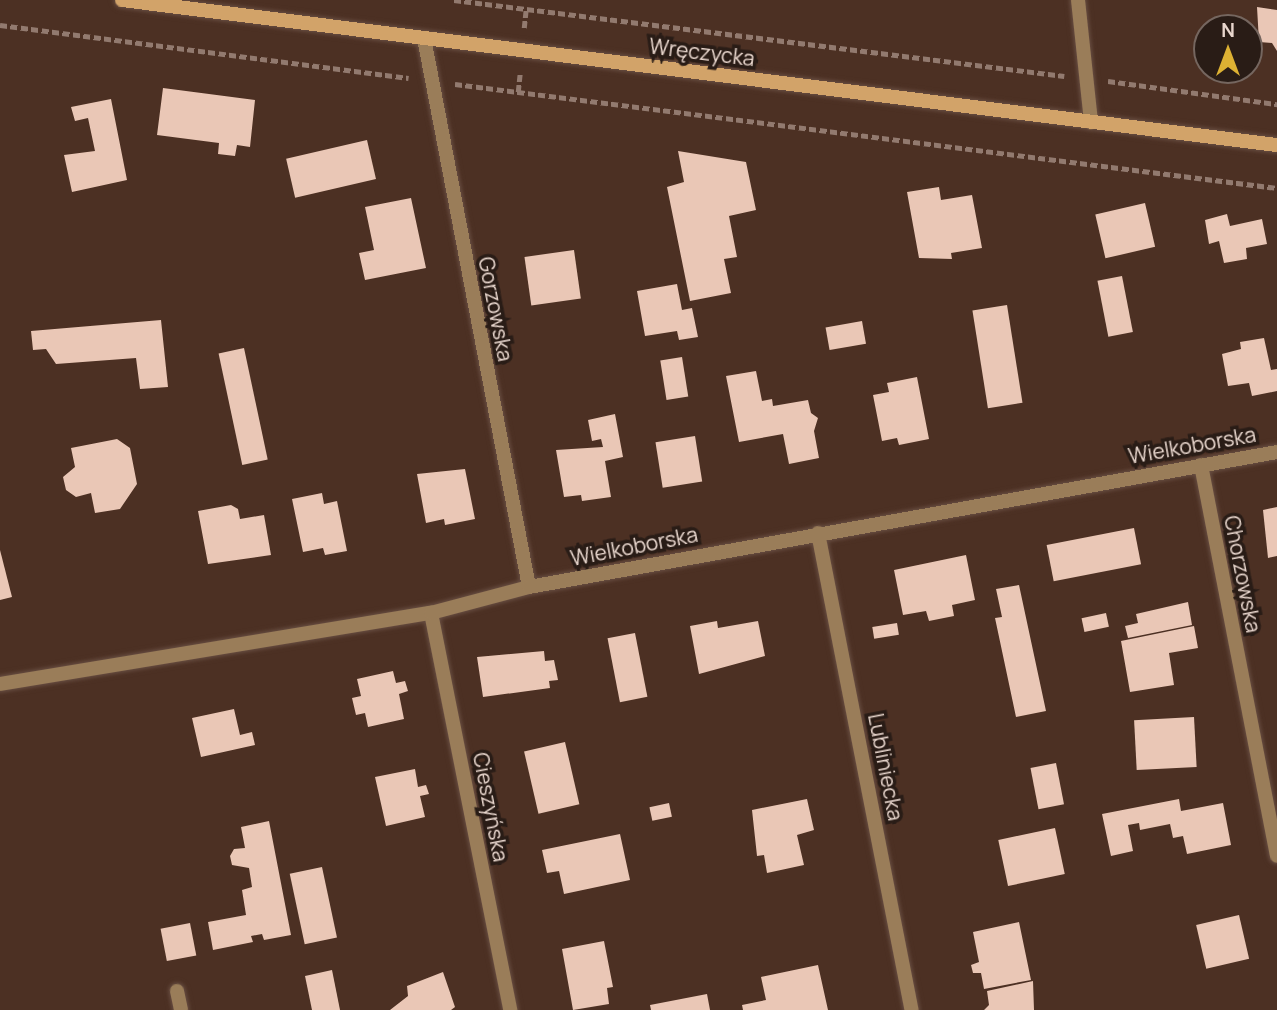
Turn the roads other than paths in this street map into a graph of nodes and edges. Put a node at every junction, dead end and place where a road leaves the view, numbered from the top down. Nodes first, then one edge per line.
1 (122, 0) edge
2 (1078, 0) edge
3 (424, 38) junction
4 (1091, 122) junction
5 (1277, 145) edge
6 (1277, 452) edge
7 (1201, 465) junction
8 (818, 533) junction
9 (529, 587) junction
10 (431, 612) junction
11 (0, 684) edge
12 (1277, 856) edge
13 (177, 991) dead end
14 (181, 1010) edge
15 (510, 1010) edge
16 (912, 1010) edge

1 - 3 main road, Wręczycka
2 - 4 street
3 - 4 main road, Wręczycka
3 - 9 street, Gorzowska
4 - 5 main road, Wręczycka
6 - 7 street, Wielkoborska
7 - 8 street, Wielkoborska
7 - 12 street, Chorzowska
8 - 9 street, Wielkoborska
8 - 16 street, Lubliniecka
9 - 10 street, Wielkoborska
10 - 11 street, Wielkoborska
10 - 15 street, Cieszyńska
13 - 14 street

